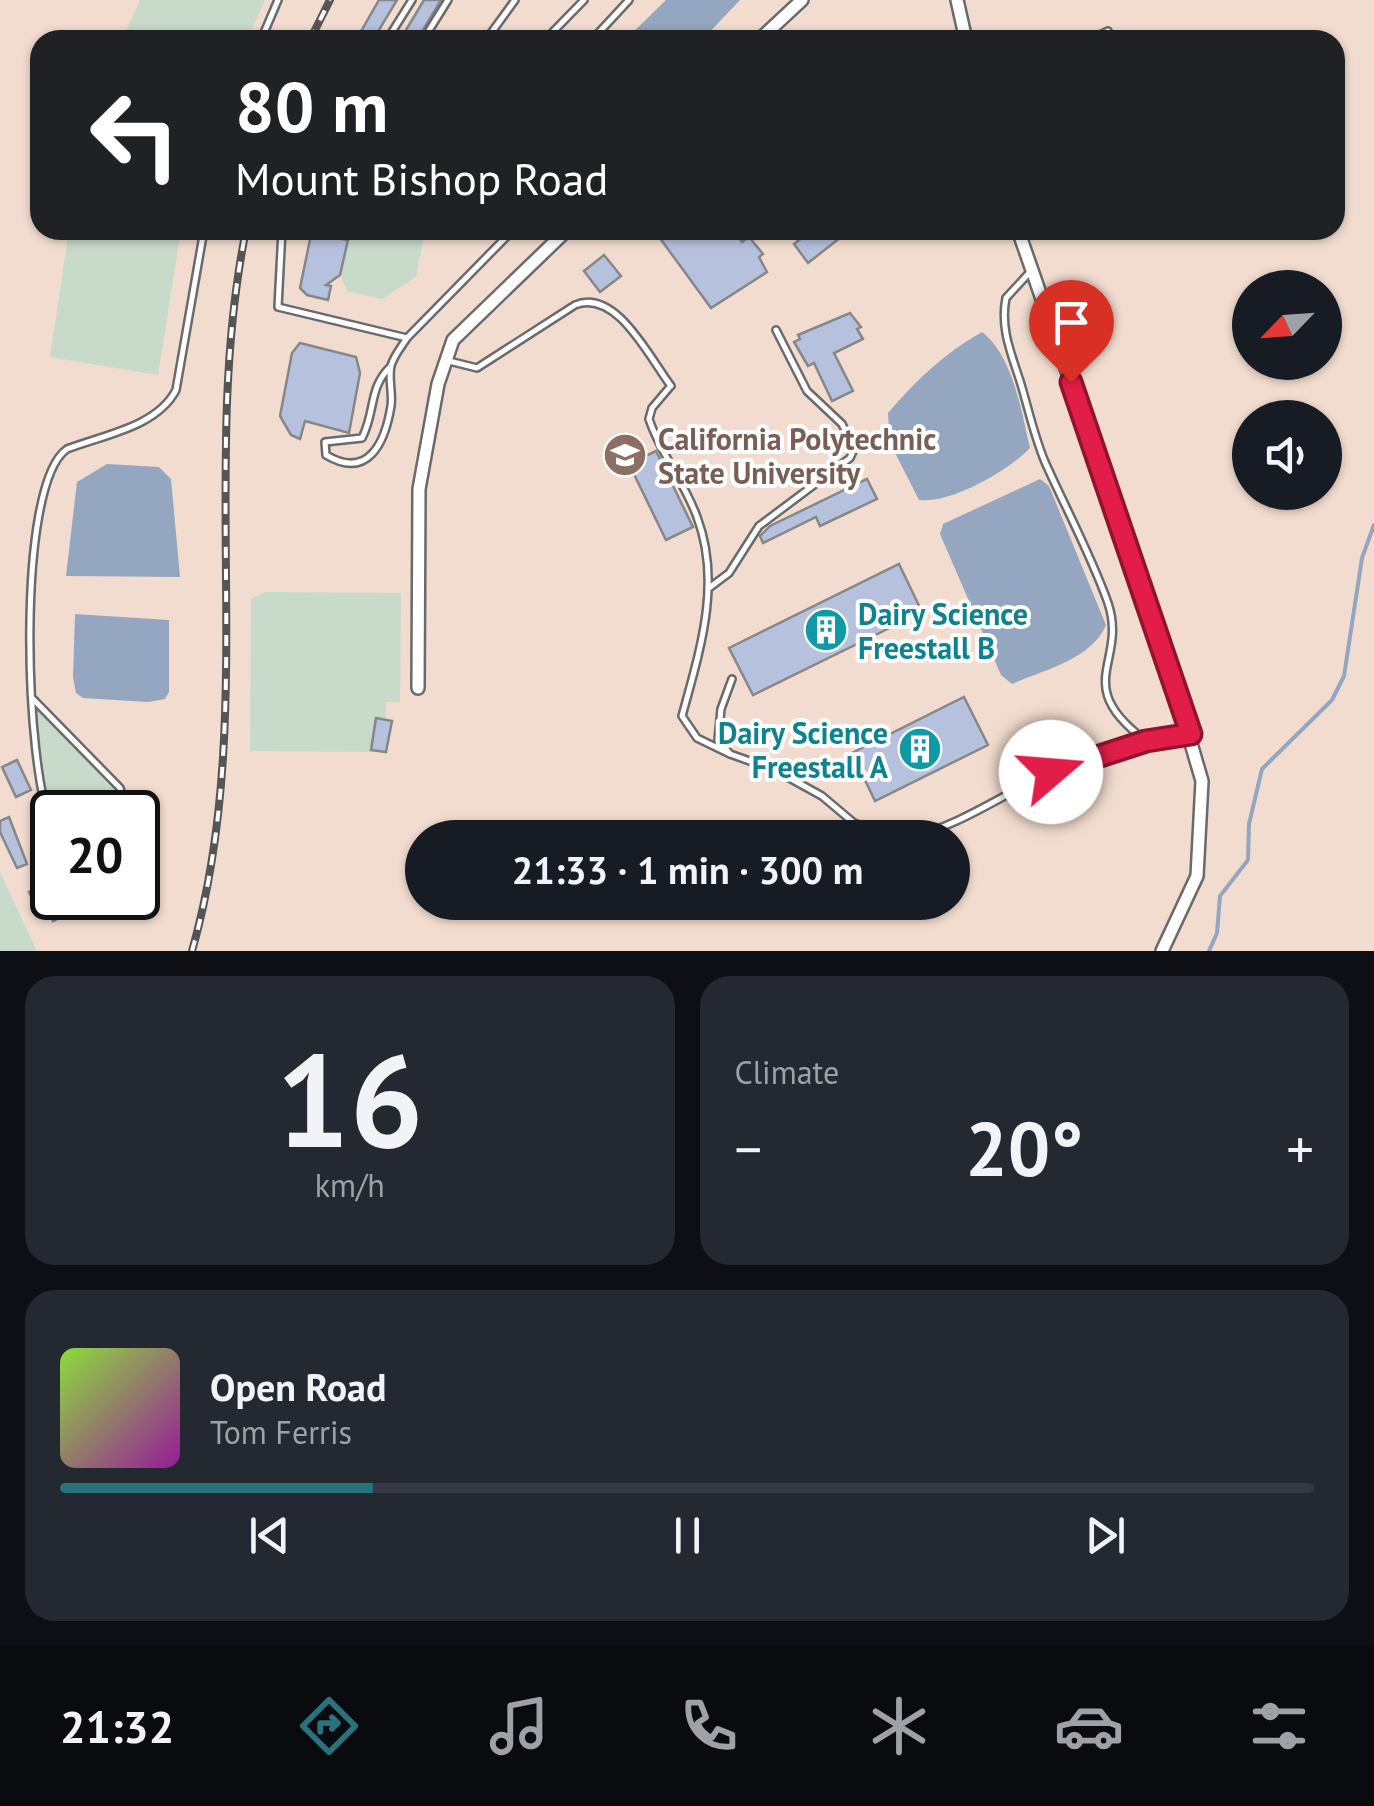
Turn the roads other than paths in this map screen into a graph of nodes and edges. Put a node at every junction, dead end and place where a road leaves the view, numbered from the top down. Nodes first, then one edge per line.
1 (278, 0) edge
2 (412, 0) edge
3 (448, 0) edge
4 (515, 0) edge
5 (584, 0) edge
6 (630, 0) edge
7 (802, 0) edge
8 (957, 0) edge
9 (265, 30) edge
10 (393, 30) edge
11 (429, 30) edge
12 (493, 30) edge
13 (556, 30) edge
14 (602, 30) edge
15 (770, 30) edge
16 (964, 30) edge
17 (202, 240) edge
18 (281, 240) edge
19 (504, 240) edge
20 (557, 240) edge
21 (1022, 240) edge
22 (1032, 270) junction
23 (776, 330) dead end
24 (407, 338) junction
25 (446, 360) junction
26 (391, 366) junction
27 (709, 588) junction
28 (732, 679) dead end
29 (418, 688) dead end
30 (31, 697) junction
31 (1191, 734) junction
32 (1146, 741) junction
33 (730, 754) junction
34 (42, 790) edge
35 (121, 790) edge
36 (850, 820) edge
37 (958, 820) edge
38 (1162, 951) edge

1 - 9 lane
2 - 10 lane
3 - 11 lane
4 - 12 lane
5 - 13 lane
6 - 14 lane
7 - 15 street
8 - 16 street
17 - 30 lane
18 - 24 lane
19 - 24 lane
20 - 25 street
21 - 22 street
22 - 31 street
22 - 32 lane
23 - 27 lane
24 - 26 lane
25 - 27 lane
25 - 29 street
26 - 26 lane
27 - 33 lane
28 - 33 lane
30 - 34 lane
30 - 35 lane
31 - 32 lane
31 - 38 street
32 - 37 lane
33 - 36 lane

